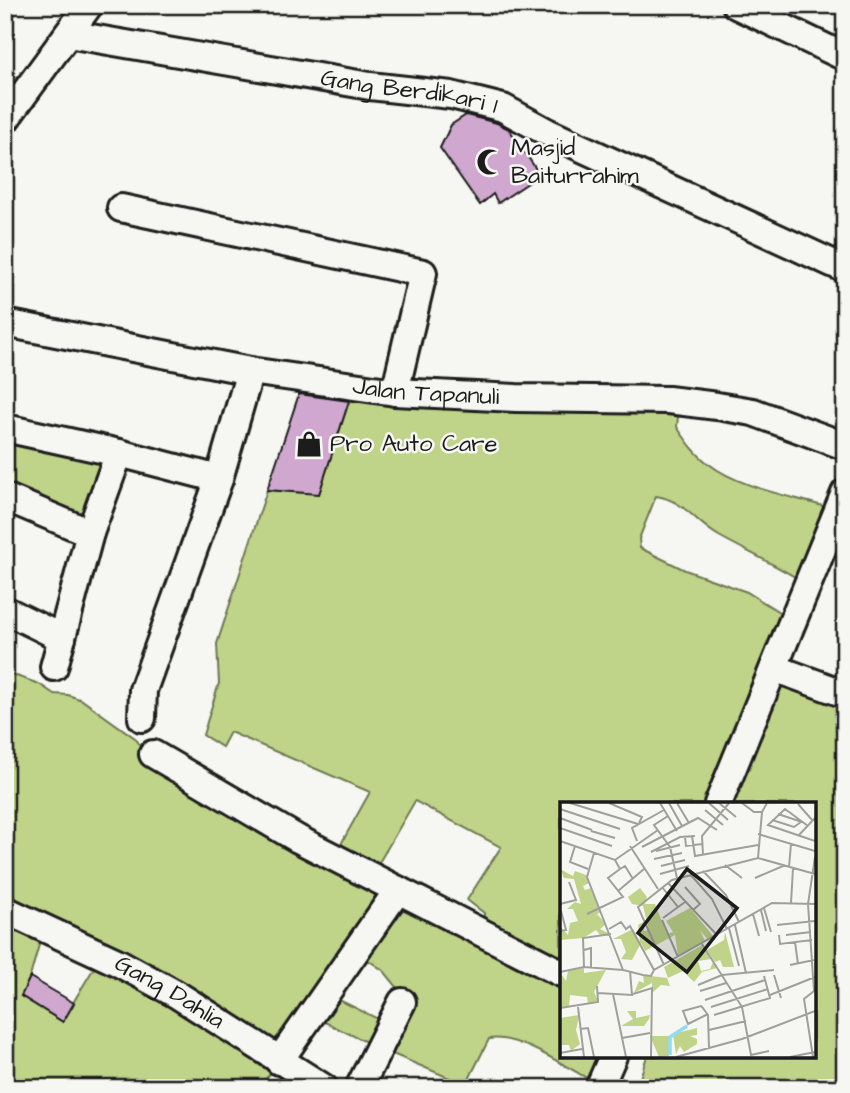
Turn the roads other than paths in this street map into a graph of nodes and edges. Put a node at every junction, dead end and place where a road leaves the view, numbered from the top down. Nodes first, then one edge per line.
1 (89, 5) edge
2 (736, 5) edge
3 (68, 34) junction
4 (845, 57) edge
5 (5, 120) edge
6 (121, 208) dead end
7 (845, 269) edge
8 (5, 323) edge
9 (250, 371) junction
10 (396, 392) junction
11 (5, 428) edge
12 (845, 446) edge
13 (119, 453) junction
14 (219, 480) junction
15 (845, 493) edge
16 (5, 497) edge
17 (90, 533) junction
18 (5, 610) edge
19 (62, 638) junction
20 (54, 667) dead end
21 (774, 668) junction
22 (845, 694) edge
23 (142, 718) dead end
24 (153, 754) dead end
25 (719, 802) edge
26 (398, 890) junction
27 (5, 910) edge
28 (560, 972) edge
29 (402, 1002) dead end
30 (612, 1058) edge
31 (279, 1061) junction
32 (324, 1088) edge
33 (359, 1088) edge
34 (599, 1088) edge

1 - 3 street
2 - 4 street
3 - 5 street
3 - 7 street, Gang Berdikari 1
6 - 10 street
8 - 9 street, Jalan Tapanuli
9 - 10 street, Jalan Tapanuli
9 - 14 street
10 - 12 street, Jalan Tapanuli
11 - 13 street
13 - 14 street
13 - 17 street
14 - 23 street
15 - 21 street
16 - 17 street
17 - 19 street
18 - 19 street
19 - 20 street
21 - 22 street
21 - 25 street
24 - 26 street
26 - 28 street
26 - 31 street
27 - 31 street, Gang Dahlia
29 - 33 street
30 - 34 street
31 - 32 street, Gang Dahlia

